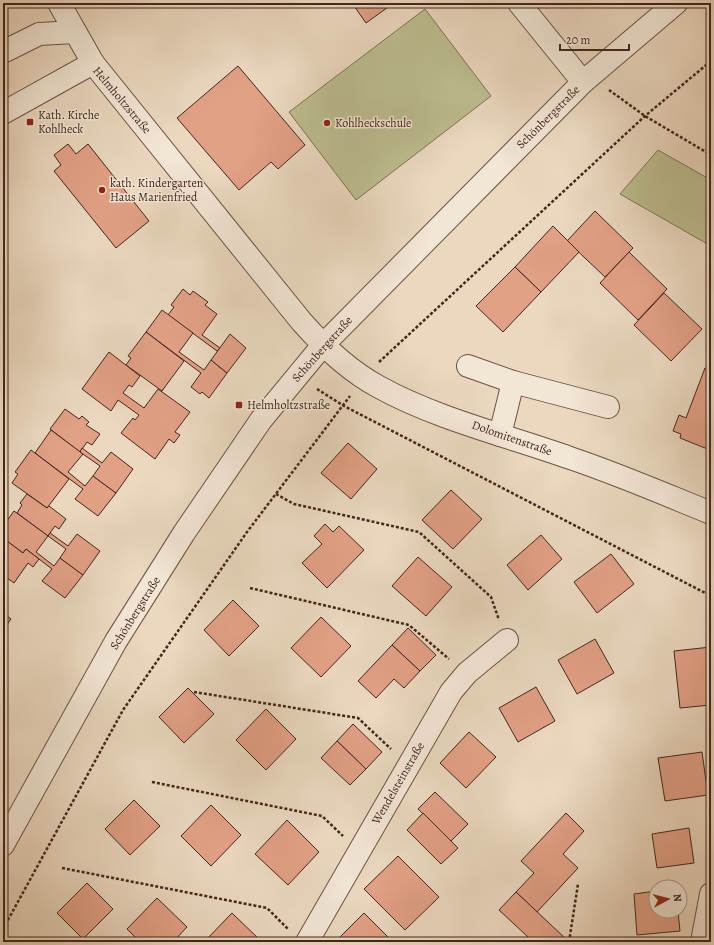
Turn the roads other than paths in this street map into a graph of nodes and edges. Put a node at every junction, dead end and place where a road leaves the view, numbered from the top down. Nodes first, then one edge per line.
1 (59, 3) edge
2 (519, 3) edge
3 (676, 3) edge
4 (75, 32) junction
5 (3, 52) edge
6 (92, 63) junction
7 (587, 78) junction
8 (3, 113) edge
9 (323, 345) junction
10 (468, 366) dead end
11 (513, 382) junction
12 (608, 407) dead end
13 (500, 435) junction
14 (711, 513) edge
15 (507, 640) road end
16 (3, 845) edge
17 (711, 894) edge
18 (299, 937) edge
19 (702, 942) edge

1 - 4 street
2 - 7 street
3 - 7 street, Schönbergstraße
4 - 5 street
4 - 6 street
6 - 8 street, Helmholtzstraße
6 - 9 street, Helmholtzstraße
7 - 9 street, Schönbergstraße
9 - 13 street, Dolomitenstraße
9 - 16 street, Schönbergstraße
10 - 11 street
11 - 12 street
11 - 13 street
13 - 14 street, Dolomitenstraße
15 - 18 street, Wendelsteinstraße
17 - 19 street

